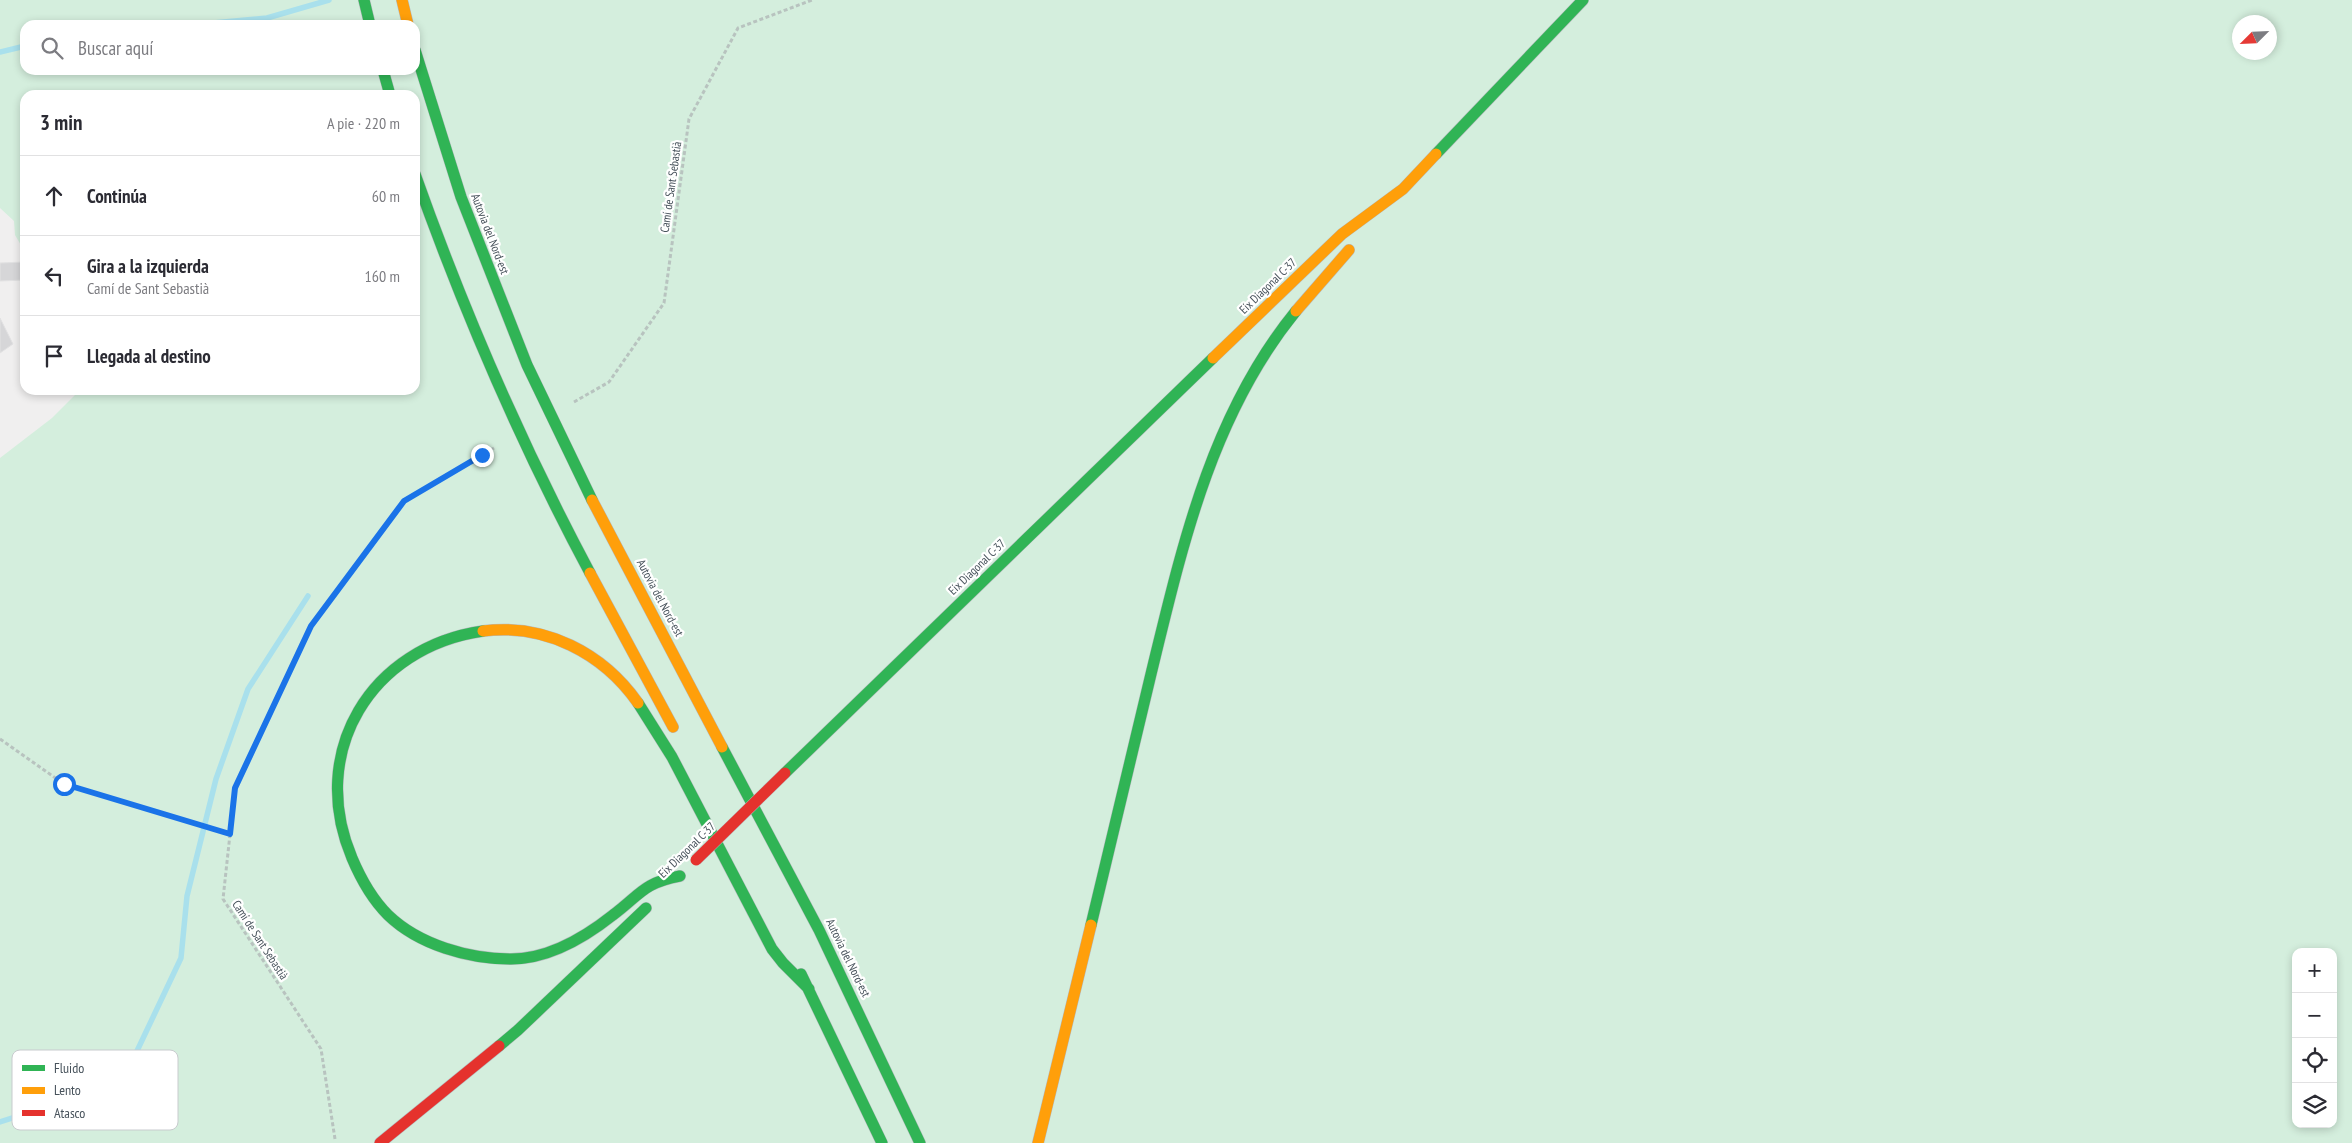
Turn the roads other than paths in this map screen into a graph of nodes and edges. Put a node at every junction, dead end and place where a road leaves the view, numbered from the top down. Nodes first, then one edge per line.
1 (364, 0) edge
2 (402, 0) edge
3 (1583, 0) edge
4 (369, 20) edge
5 (407, 20) edge
6 (420, 66) edge
7 (384, 75) edge
8 (389, 90) edge
9 (420, 189) edge
10 (1403, 189) junction
11 (677, 734) dead end
12 (722, 822) dead end
13 (731, 840) dead end
14 (680, 876) junction
15 (790, 954) dead end
16 (809, 989) junction
17 (380, 1143) edge
18 (882, 1143) edge
19 (920, 1143) edge
20 (1038, 1143) edge

1 - 4 highway
2 - 5 highway
3 - 10 highway, Eix Diagonal C-37
6 - 19 highway, Autovia del Nord-est
7 - 8 highway
9 - 11 highway
10 - 14 highway, Eix Diagonal C-37, bridge
10 - 20 highway
12 - 13 highway
14 - 16 highway
14 - 17 highway, Eix Diagonal C-37
15 - 16 highway
16 - 18 highway

